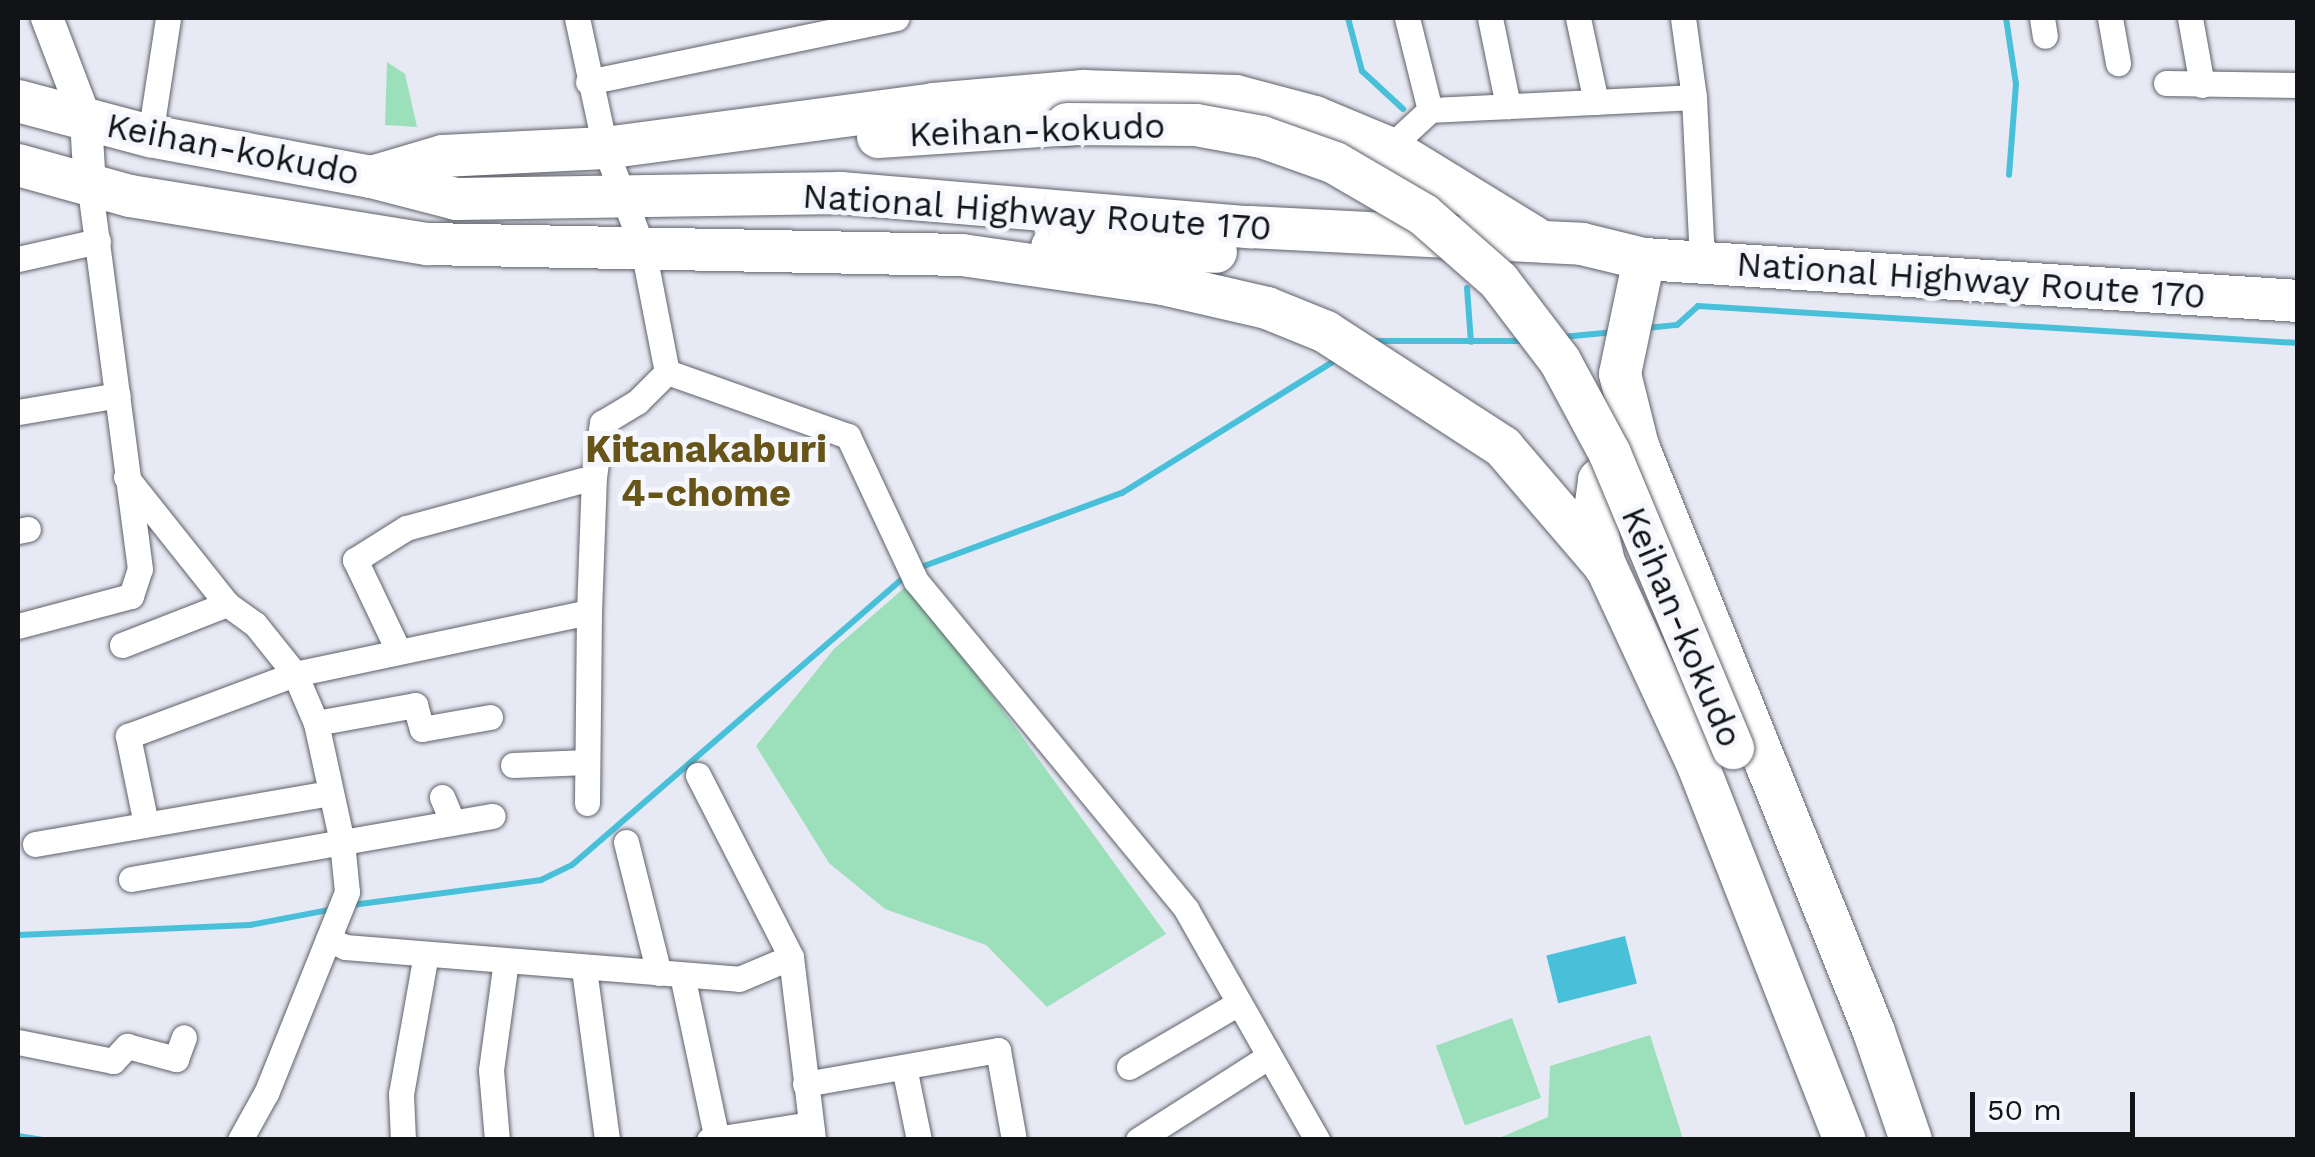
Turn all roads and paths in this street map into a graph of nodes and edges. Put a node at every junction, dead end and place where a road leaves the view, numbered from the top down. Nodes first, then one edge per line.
1 (46, 18) edge
2 (168, 18) edge
3 (577, 18) edge
4 (896, 18) edge
5 (1407, 18) edge
6 (1490, 18) edge
7 (1578, 18) edge
8 (1682, 18) edge
9 (2110, 18) edge
10 (2195, 18) edge
11 (782, 28) edge
12 (2118, 63) dead end
13 (588, 82) junction
14 (2166, 82) dead end
15 (2202, 85) junction
16 (2298, 85) edge
17 (1694, 97) junction
18 (18, 101) edge
19 (1596, 102) junction
20 (1508, 106) junction
21 (1430, 110) junction
22 (86, 120) junction
23 (150, 136) junction
24 (1389, 148) junction
25 (18, 165) edge
26 (615, 172) junction
27 (90, 187) junction
28 (98, 241) junction
29 (1546, 242) junction
30 (643, 249) junction
31 (962, 256) junction
32 (18, 259) edge
33 (1644, 259) junction
34 (1702, 262) junction
35 (2298, 301) edge
36 (667, 372) junction
37 (118, 395) junction
38 (18, 412) edge
39 (1638, 446) junction
40 (126, 476) junction
41 (594, 477) junction
42 (1606, 567) junction
43 (226, 604) junction
44 (588, 612) junction
45 (18, 626) edge
46 (122, 645) dead end
47 (398, 650) junction
48 (295, 674) junction
49 (490, 718) dead end
50 (316, 724) junction
51 (588, 762) junction
52 (513, 765) dead end
53 (698, 775) dead end
54 (331, 792) junction
55 (587, 803) dead end
56 (493, 816) dead end
57 (146, 824) junction
58 (342, 842) junction
59 (626, 842) dead end
60 (35, 844) dead end
61 (131, 880) dead end
62 (336, 920) junction
63 (426, 954) junction
64 (791, 958) junction
65 (506, 962) junction
66 (584, 969) junction
67 (671, 974) junction
68 (1237, 1004) junction
69 (184, 1037) dead end
70 (18, 1042) edge
71 (1268, 1057) junction
72 (904, 1067) junction
73 (1129, 1067) dead end
74 (805, 1084) junction
75 (812, 1132) edge
76 (717, 1139) edge
77 (240, 1140) edge
78 (403, 1140) edge
79 (496, 1140) edge
80 (607, 1140) edge
81 (709, 1140) edge
82 (919, 1140) edge
83 (1014, 1140) edge
84 (1138, 1140) edge
85 (1317, 1140) edge
86 (1845, 1140) edge
87 (1884, 1140) edge
88 (1911, 1140) edge

1 - 22 street
2 - 23 street
3 - 13 street
4 - 11 street
5 - 21 street
6 - 20 street
7 - 19 street
8 - 17 street
9 - 12 street
10 - 15 street
11 - 13 street
13 - 26 street
14 - 15 street
15 - 16 street
17 - 19 street
17 - 34 street
18 - 22 highway, Keihan-kokudo
19 - 20 street
20 - 21 street
21 - 24 street
22 - 23 highway, Keihan-kokudo
22 - 27 street
23 - 26 highway, Keihan-kokudo
24 - 26 highway
24 - 29 highway
25 - 27 highway, Keihan-kokudo
26 - 29 highway, National Highway Route 170
26 - 30 street
26 - 87 highway, Keihan-kokudo, bridge
27 - 28 street
27 - 30 highway, Keihan-kokudo
28 - 32 street
28 - 37 street
29 - 33 highway, National Highway Route 170
30 - 31 highway, Keihan-kokudo
30 - 36 street
31 - 33 highway, National Highway Route 170
31 - 42 highway, Keihan-kokudo
33 - 34 highway, National Highway Route 170
33 - 39 highway
34 - 35 highway, National Highway Route 170
36 - 41 street
36 - 68 street
37 - 38 street
37 - 40 street
39 - 42 highway
39 - 88 highway
40 - 43 street
40 - 45 street
41 - 44 street
41 - 47 street
42 - 86 highway, Keihan-kokudo
43 - 46 street
43 - 48 street
44 - 47 street
44 - 51 street
47 - 48 street
48 - 50 street
48 - 57 street
49 - 50 street
50 - 54 street
51 - 52 street
51 - 55 street
53 - 64 street
54 - 57 street
54 - 58 street
56 - 58 street
57 - 60 street
58 - 61 street
58 - 62 street
59 - 67 street
62 - 63 street
62 - 77 street
63 - 65 street
63 - 78 street
64 - 67 street
64 - 74 street
65 - 66 street
65 - 79 street
66 - 67 street
66 - 80 street
67 - 76 street
68 - 71 street
68 - 73 street
69 - 70 street
71 - 84 street
71 - 85 street
72 - 74 street
72 - 82 street
72 - 83 street
74 - 75 street
75 - 76 street
76 - 81 street

